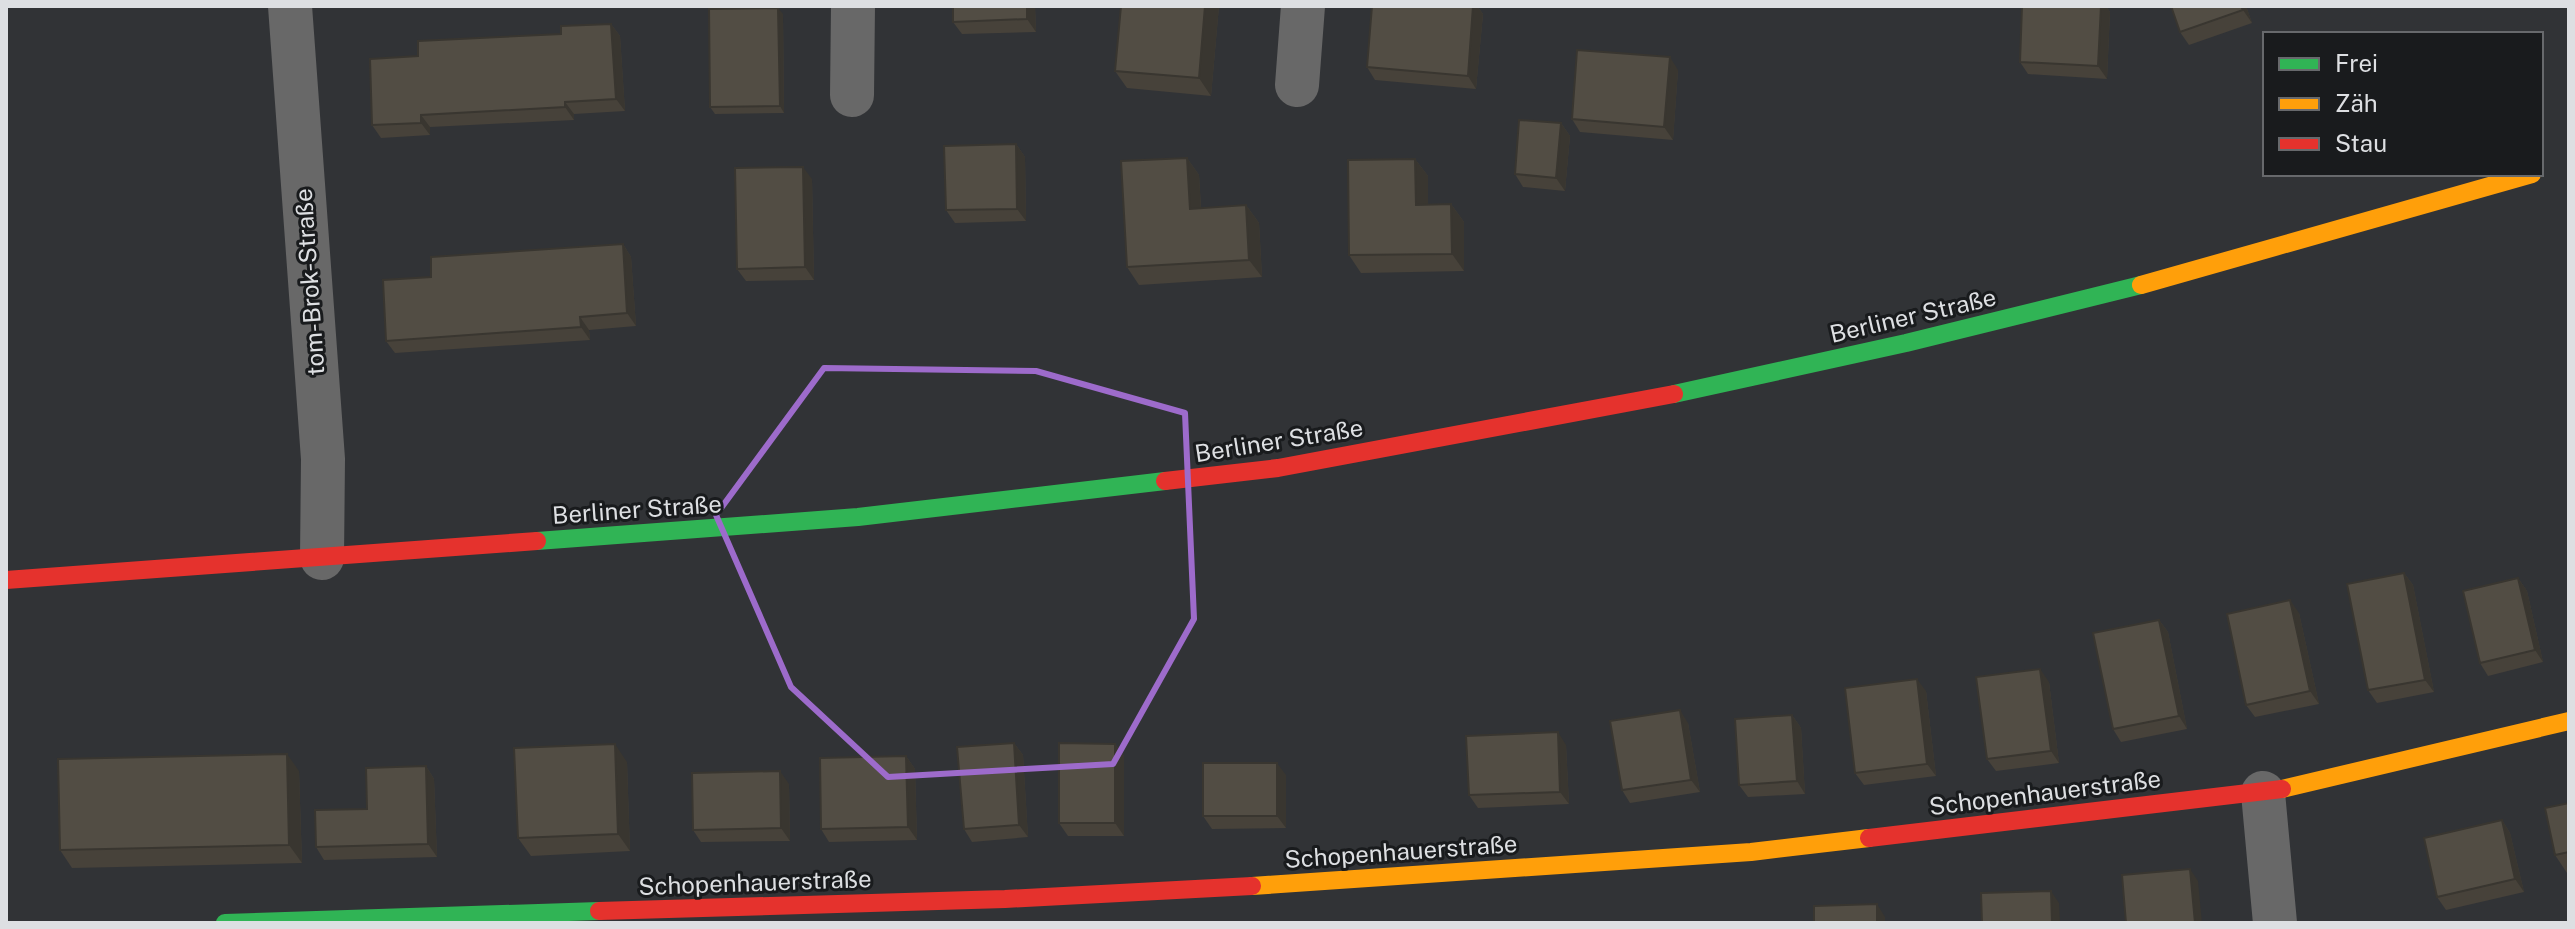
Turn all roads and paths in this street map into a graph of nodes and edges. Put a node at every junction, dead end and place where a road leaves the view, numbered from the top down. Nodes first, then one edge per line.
1 (290, 6) edge
2 (853, 6) edge
3 (1303, 6) edge
4 (1297, 85) dead end
5 (852, 95) dead end
6 (2525, 176) edge
7 (322, 558) junction
8 (6, 580) edge
9 (2569, 721) edge
10 (2263, 793) junction
11 (225, 923) edge
12 (2275, 923) edge

1 - 7 street, tom-Brok-Straße
2 - 5 street
3 - 4 street
6 - 7 main road, Berliner Straße
7 - 8 main road, Berliner Straße
9 - 10 main road, Schopenhauerstraße
10 - 11 main road, Schopenhauerstraße
10 - 12 street

